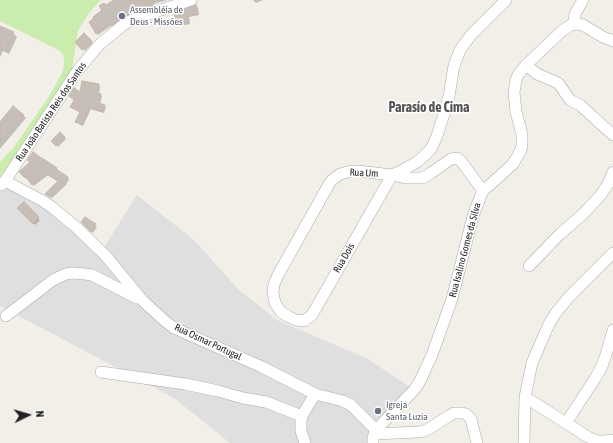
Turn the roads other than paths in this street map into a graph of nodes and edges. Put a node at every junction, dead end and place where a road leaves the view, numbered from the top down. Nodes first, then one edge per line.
1 (191, 0) edge
2 (506, 0) edge
3 (583, 0) edge
4 (574, 24) junction
5 (613, 41) edge
6 (526, 65) junction
7 (613, 135) edge
8 (613, 172) edge
9 (392, 175) junction
10 (2, 183) edge
11 (483, 190) junction
12 (613, 253) edge
13 (528, 266) dead end
14 (143, 301) junction
15 (285, 315) joint
16 (6, 316) dead end
17 (613, 330) edge
18 (101, 372) dead end
19 (315, 394) junction
20 (525, 397) junction
21 (302, 416) junction
22 (566, 422) junction
23 (374, 436) edge
24 (613, 440) edge
25 (305, 443) edge
26 (478, 443) edge
27 (524, 443) edge

1 - 10 street, Rua João Batista Reis dos Santos
2 - 9 street
3 - 4 street
4 - 5 street
4 - 6 street, Rua Isalino Gomes da Silva
6 - 7 street
6 - 11 street, Rua Isalino Gomes da Silva
8 - 13 street
9 - 11 street, Rua Um
9 - 15 street, Rua Dois
9 - 15 street, Rua Um
10 - 14 street, Rua Osmar Portugal
11 - 23 street, Rua Isalino Gomes da Silva
12 - 20 street
14 - 16 street
14 - 19 street, Rua Osmar Portugal
17 - 22 street
18 - 21 street
19 - 21 street
19 - 23 street, Rua Osmar Portugal
20 - 22 street
20 - 27 street
21 - 25 street
22 - 24 street
23 - 26 street

